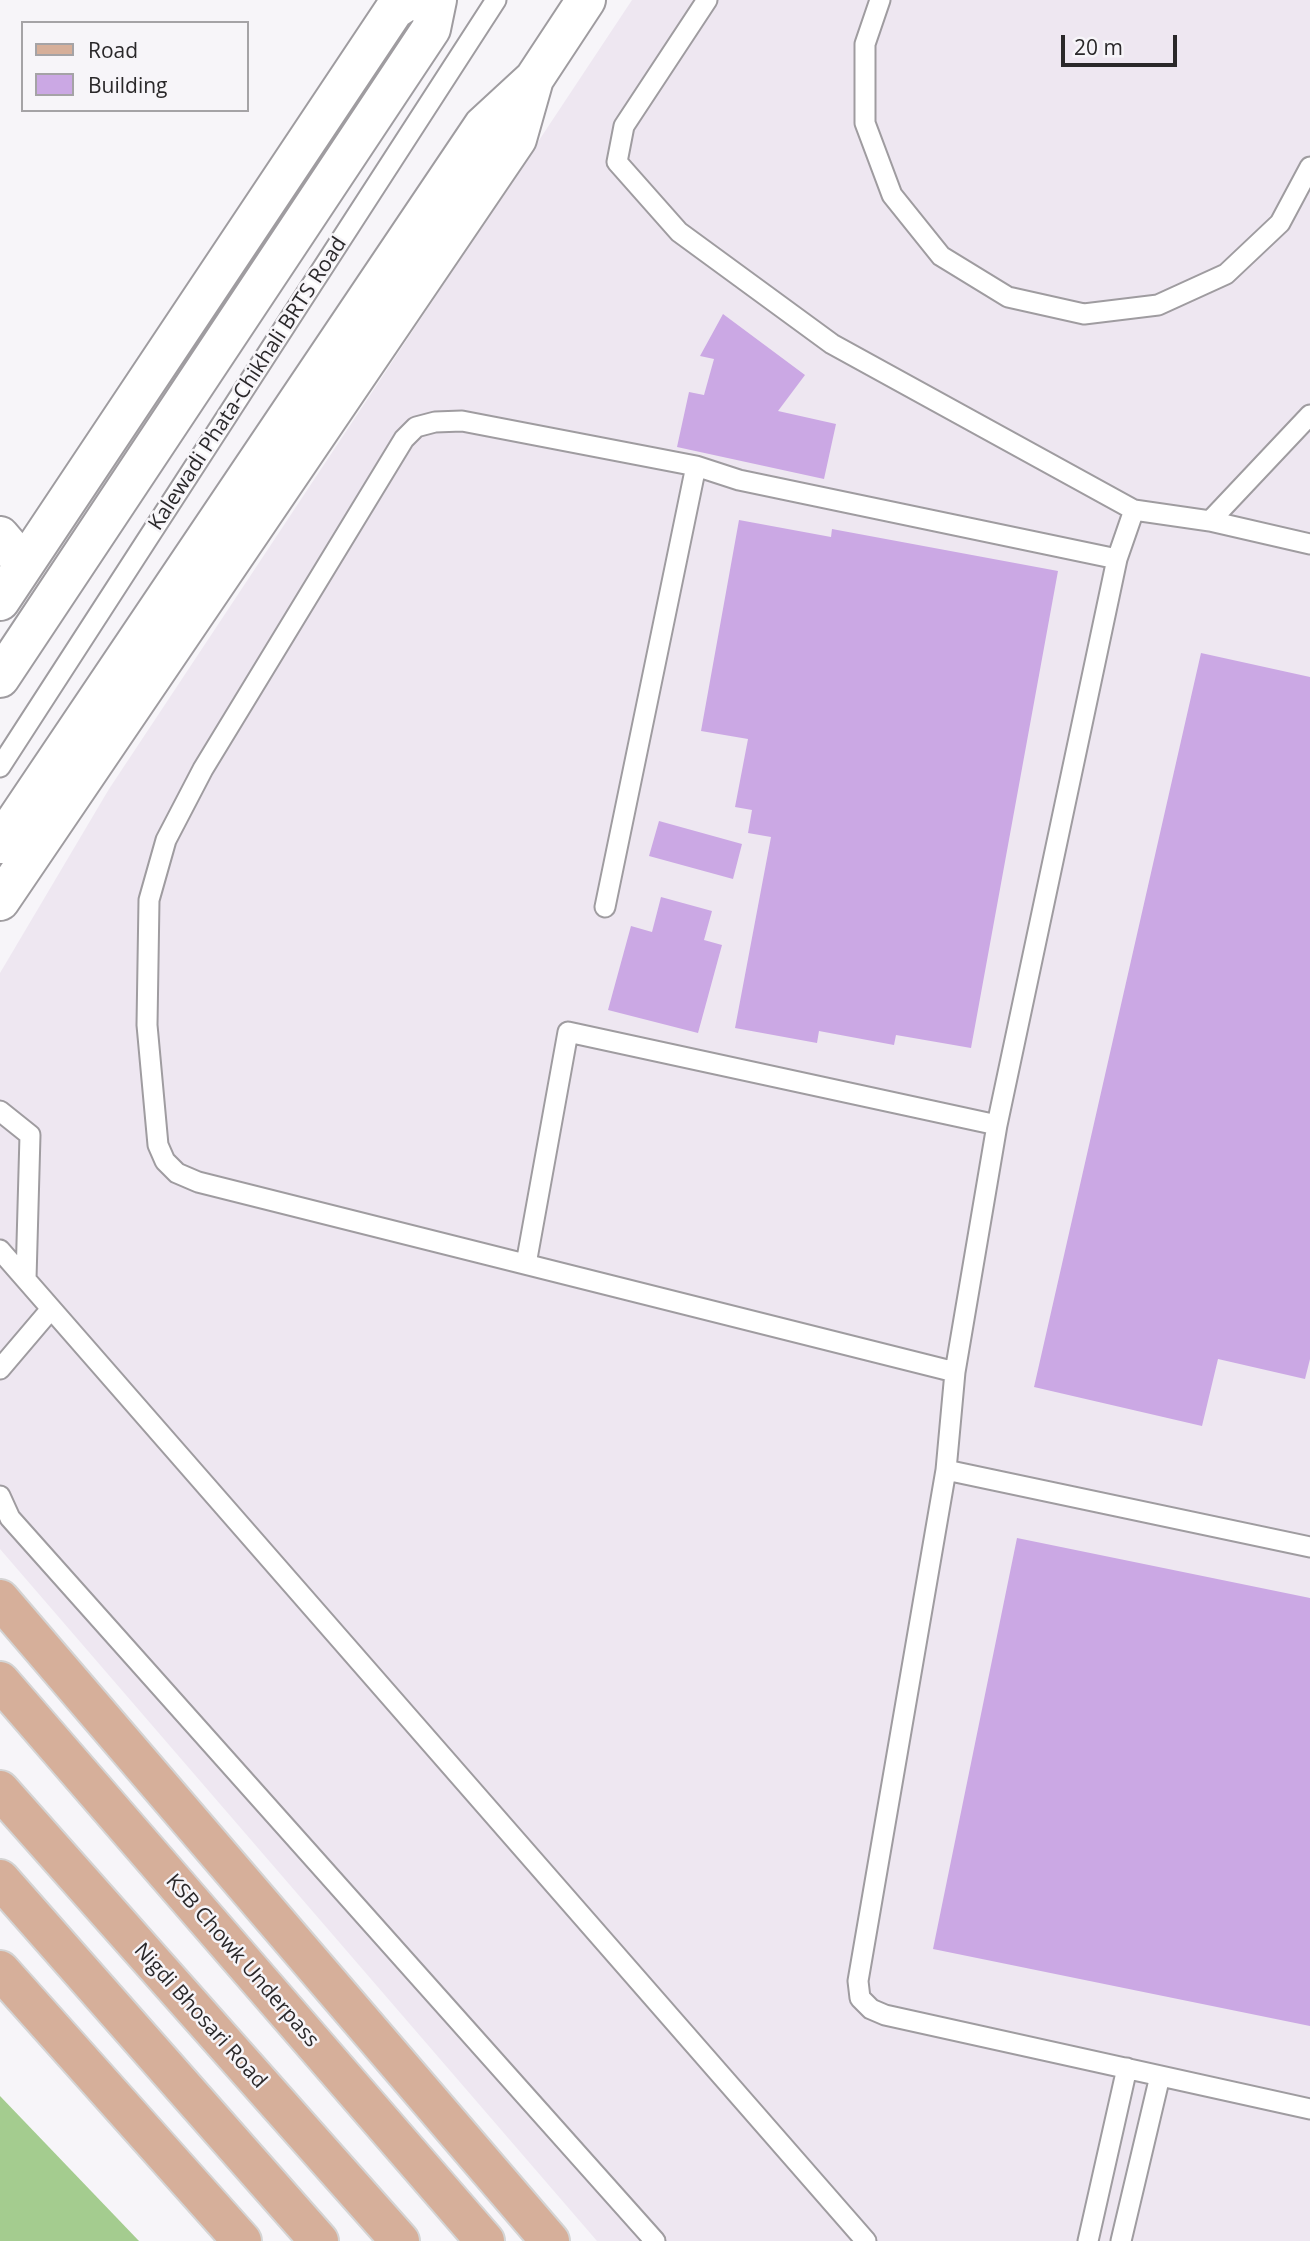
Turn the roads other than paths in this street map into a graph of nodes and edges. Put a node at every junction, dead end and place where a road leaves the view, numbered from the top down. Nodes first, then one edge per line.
1 (496, 0) edge
2 (586, 0) edge
3 (707, 0) edge
4 (880, 0) edge
5 (425, 10) edge
6 (534, 79) junction
7 (1310, 167) edge
8 (1310, 415) edge
9 (696, 466) junction
10 (1133, 510) junction
11 (1210, 521) junction
12 (1310, 544) edge
13 (12, 550) edge
14 (1117, 559) junction
15 (0, 601) edge
16 (0, 678) edge
17 (0, 767) edge
18 (0, 844) edge
19 (0, 901) edge
20 (605, 907) dead end
21 (0, 1111) edge
22 (997, 1125) junction
23 (0, 1250) edge
24 (526, 1264) junction
25 (26, 1279) junction
26 (51, 1309) junction
27 (0, 1369) edge
28 (955, 1372) junction
29 (0, 1377) edge
30 (946, 1470) junction
31 (0, 1496) edge
32 (1310, 1547) edge
33 (0, 1599) edge
34 (0, 1681) edge
35 (0, 1790) edge
36 (0, 1879) edge
37 (0, 1970) edge
38 (1127, 2068) junction
39 (1160, 2076) junction
40 (1310, 2109) edge
41 (242, 2241) edge
42 (319, 2241) edge
43 (400, 2241) edge
44 (485, 2241) edge
45 (550, 2241) edge
46 (654, 2241) edge
47 (866, 2241) edge
48 (1088, 2241) edge
49 (1121, 2241) edge

1 - 17 lane, Kalewadi Phata-Chikhali BRTS Road
2 - 6 main road
3 - 10 lane
4 - 7 lane
5 - 13 main road
5 - 16 main road
6 - 18 main road
6 - 19 main road
8 - 11 lane
9 - 14 lane
9 - 20 lane
9 - 24 lane
10 - 11 lane
10 - 14 lane
11 - 12 lane
13 - 15 main road
14 - 22 lane
21 - 25 lane
22 - 24 lane
22 - 28 lane
23 - 25 lane
24 - 28 lane
25 - 26 lane
26 - 27 lane
26 - 47 lane
27 - 29 lane
28 - 30 lane
30 - 32 lane
30 - 38 lane
31 - 46 lane
33 - 45 main road
34 - 44 main road, KSB Chowk Underpass
35 - 43 main road, Nigdi Bhosari Road
36 - 42 main road
37 - 41 main road
38 - 39 lane
38 - 48 lane
39 - 40 lane
39 - 49 lane

